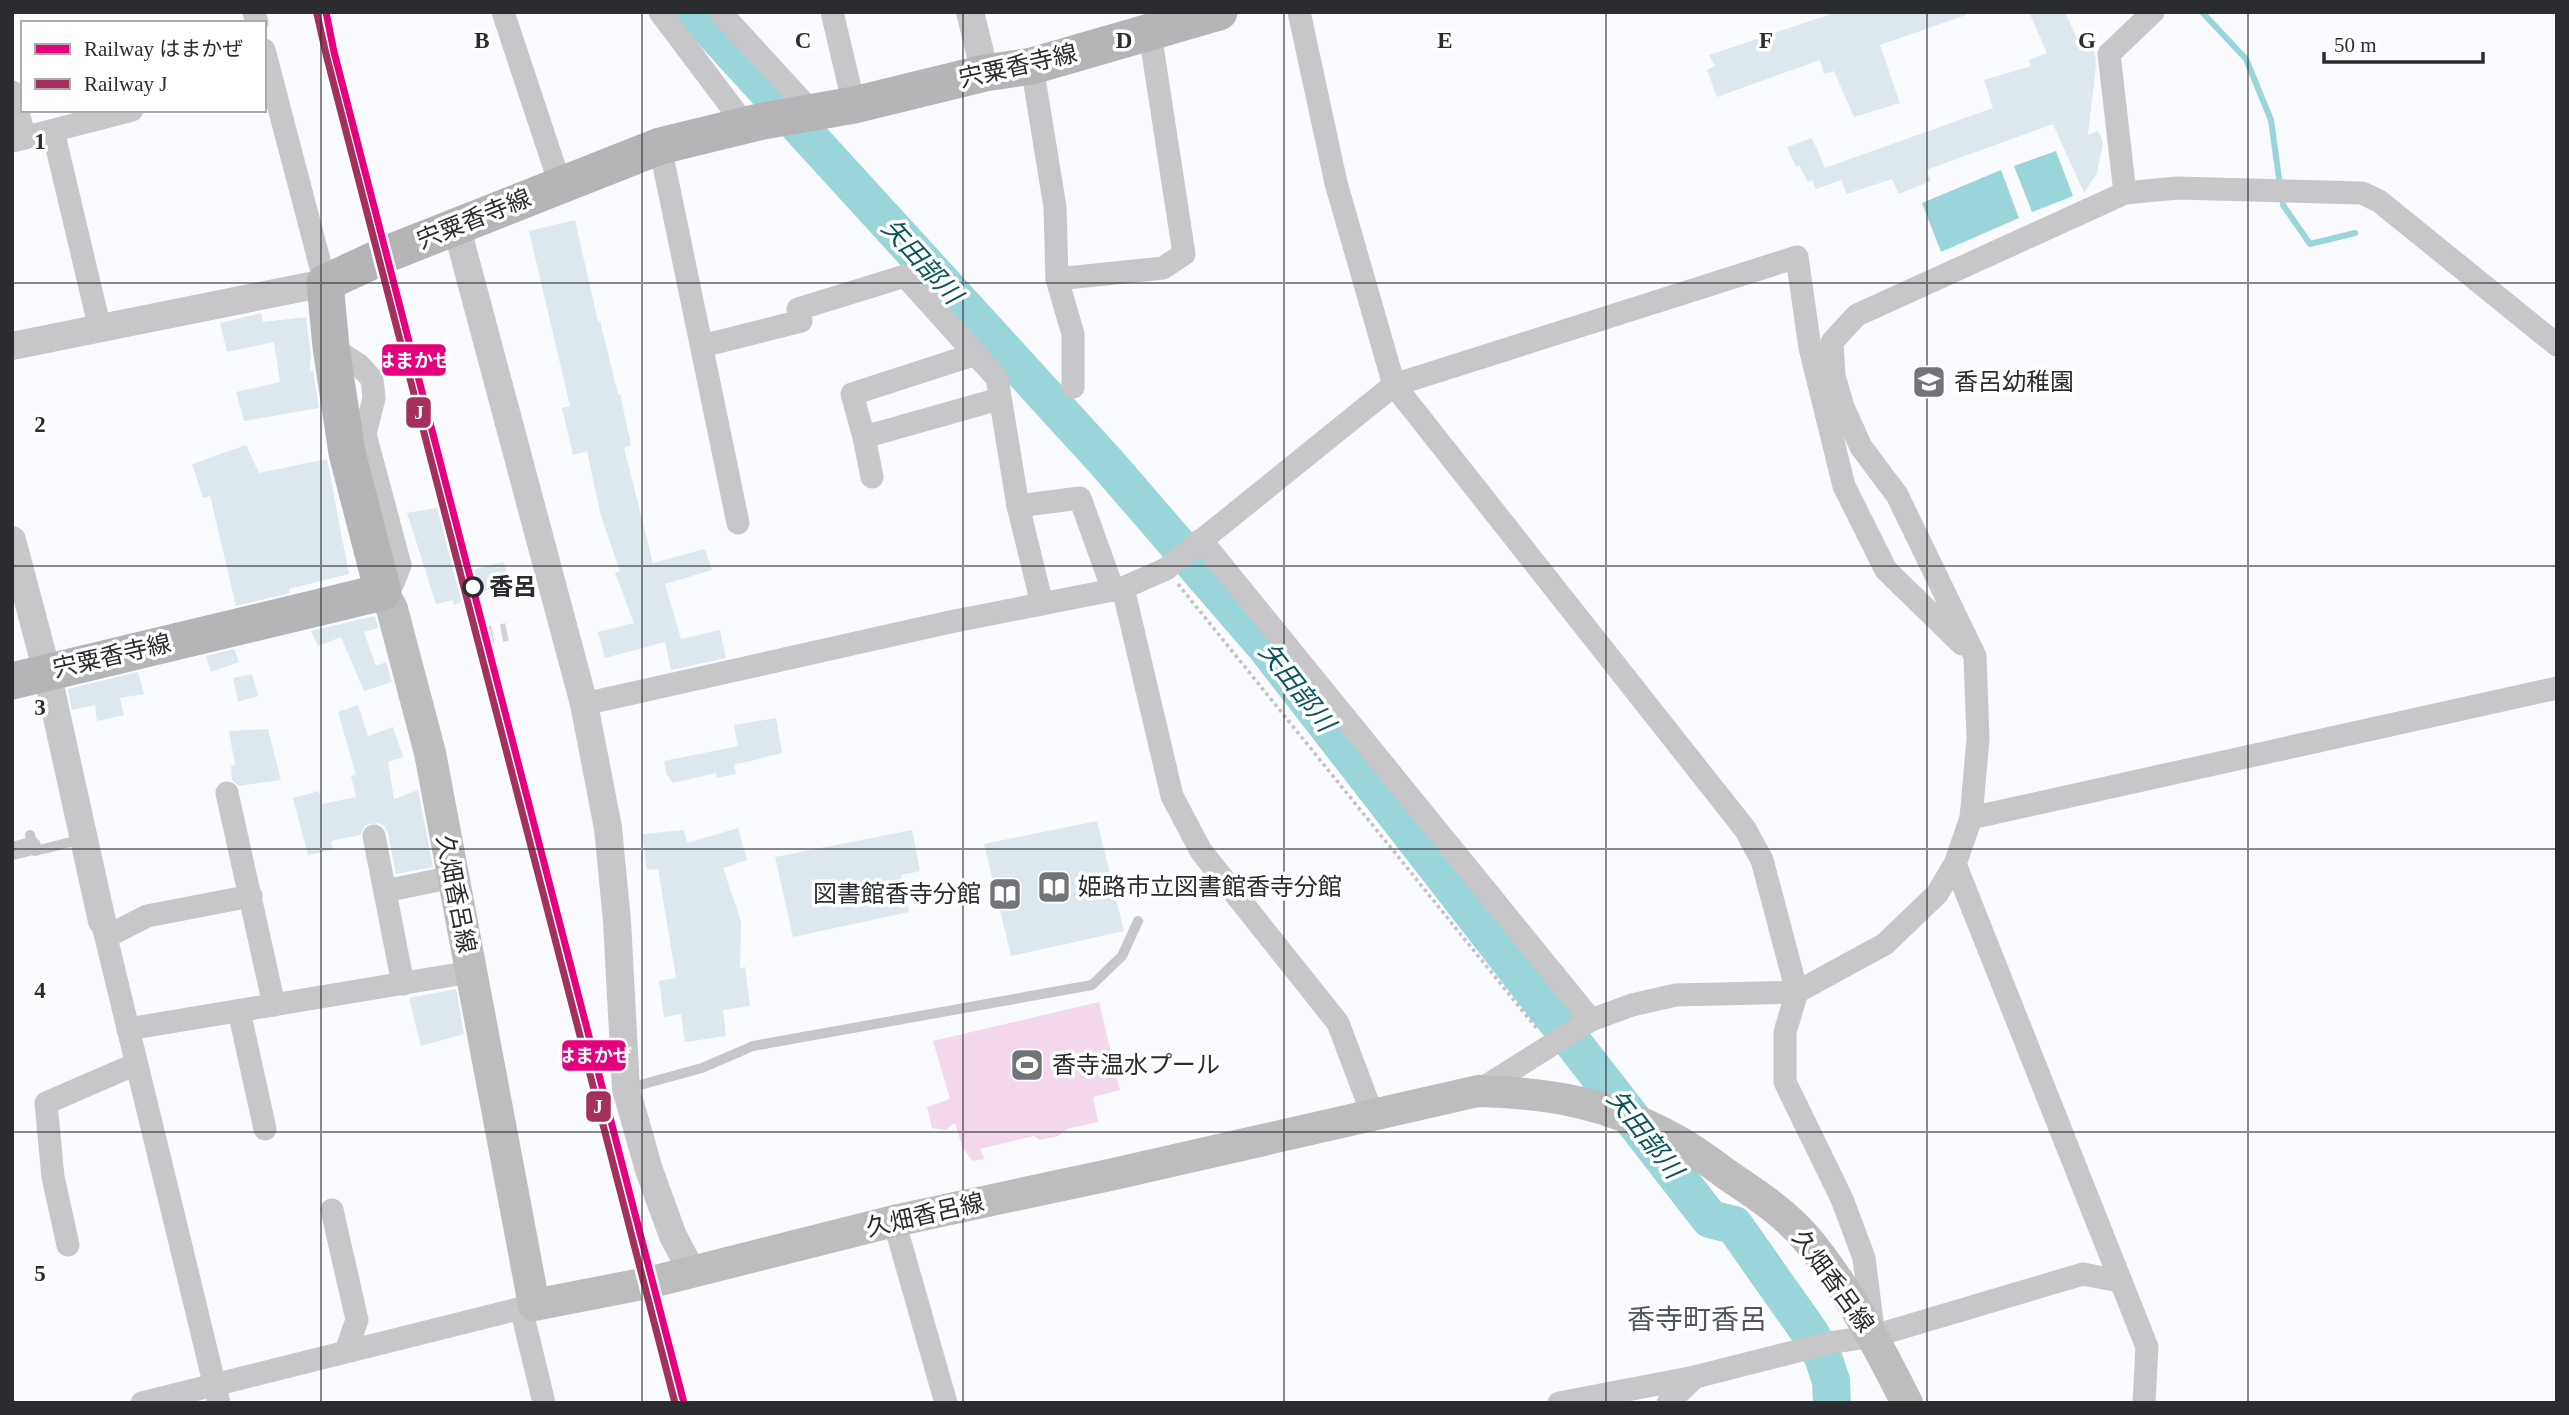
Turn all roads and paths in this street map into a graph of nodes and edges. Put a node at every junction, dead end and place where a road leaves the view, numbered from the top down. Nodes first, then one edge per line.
1 (503, 12) edge
2 (660, 12) edge
3 (720, 12) edge
4 (832, 12) edge
5 (970, 12) edge
6 (1299, 12) edge
7 (2152, 12) edge
8 (1214, 13) edge
9 (1150, 33) junction
10 (1032, 66) junction
11 (985, 73) junction
12 (267, 75) edge
13 (12, 92) edge
14 (854, 105) junction
15 (125, 112) edge
16 (812, 112) junction
17 (754, 123) junction
18 (54, 131) junction
19 (19, 140) edge
20 (660, 146) junction
21 (560, 184) junction
22 (2125, 193) junction
23 (456, 225) junction
24 (1797, 257) junction
25 (1057, 279) junction
26 (325, 283) junction
27 (100, 329) junction
28 (1832, 342) junction
29 (2557, 345) edge
30 (12, 346) edge
31 (702, 346) junction
32 (976, 354) junction
33 (1394, 385) junction
34 (1073, 387) dead end
35 (999, 398) junction
36 (864, 437) junction
37 (872, 477) dead end
38 (1018, 506) junction
39 (738, 523) dead end
40 (12, 540) edge
41 (1201, 540) junction
42 (1166, 569) junction
43 (1118, 589) junction
44 (383, 592) junction
45 (1042, 604) junction
46 (1975, 656) junction
47 (29, 676) edge
48 (2557, 688) edge
49 (584, 704) junction
50 (227, 793) dead end
51 (1971, 818) junction
52 (374, 836) dead end
53 (83, 839) junction
54 (31, 841) joint
55 (12, 851) edge
56 (1955, 864) junction
57 (453, 877) junction
58 (385, 891) junction
59 (251, 896) junction
60 (1138, 921) dead end
61 (104, 929) junction
62 (471, 972) junction
63 (403, 984) junction
64 (1797, 992) junction
65 (274, 1005) junction
66 (239, 1011) junction
67 (1591, 1020) junction
68 (128, 1029) junction
69 (1550, 1046) junction
70 (136, 1064) junction
71 (626, 1089) junction
72 (1478, 1091) junction
73 (1373, 1116) junction
74 (265, 1129) dead end
75 (332, 1210) dead end
76 (894, 1221) junction
77 (68, 1245) dead end
78 (691, 1270) junction
79 (2119, 1281) junction
80 (528, 1307) junction
81 (1874, 1336) junction
82 (346, 1351) junction
83 (1695, 1377) junction
84 (217, 1393) edge
85 (142, 1403) edge
86 (544, 1403) edge
87 (946, 1403) edge
88 (1559, 1403) edge
89 (1668, 1403) edge
90 (1907, 1403) edge
91 (2144, 1403) edge

1 - 21 street
2 - 17 street
3 - 16 street
4 - 14 street
5 - 11 street
6 - 33 street
7 - 22 street
8 - 9 main road, 宍粟香寺線
9 - 10 main road, 宍粟香寺線
9 - 25 street
10 - 11 main road, 宍粟香寺線
10 - 25 street
11 - 14 main road, 宍粟香寺線
12 - 26 street
13 - 19 street
14 - 16 main road, 宍粟香寺線
15 - 18 street
16 - 17 main road, 宍粟香寺線
17 - 20 main road, 宍粟香寺線
18 - 19 street
18 - 27 street
20 - 21 main road, 宍粟香寺線
20 - 31 street
21 - 23 main road, 宍粟香寺線
22 - 28 street
22 - 29 street
23 - 26 main road, 宍粟香寺線
23 - 49 street
24 - 28 street
24 - 33 street
24 - 46 street
25 - 34 street
26 - 27 street
26 - 44 main road
27 - 30 street
28 - 46 street
31 - 32 street
31 - 39 street
32 - 35 street
32 - 36 street
33 - 41 street
33 - 64 street
35 - 36 street
35 - 38 street
36 - 37 street
38 - 43 street
38 - 45 street
40 - 47 street
41 - 42 street
41 - 67 street
42 - 43 street
42 - 69 path
43 - 45 street
43 - 73 street
44 - 47 main road, 宍粟香寺線
44 - 57 main road, 久畑香呂線
45 - 49 street
46 - 51 street
47 - 53 street
48 - 51 street
49 - 71 street
50 - 59 street
51 - 56 street
52 - 58 street
53 - 54 lane
53 - 61 street
54 - 55 street
56 - 64 street
56 - 79 street
57 - 58 street
57 - 62 main road, 久畑香呂線
58 - 63 street
59 - 61 street
59 - 65 street
60 - 71 lane
61 - 68 street
62 - 63 street
62 - 80 main road, 久畑香呂線
63 - 65 street
64 - 67 street
64 - 81 street
65 - 66 street
66 - 68 street
66 - 74 street
67 - 69 street
68 - 70 street
69 - 72 street
70 - 77 street
70 - 84 street
71 - 78 street
72 - 73 main road, 久畑香呂線
72 - 81 main road, 久畑香呂線
73 - 76 main road, 久畑香呂線
75 - 82 street
76 - 78 main road, 久畑香呂線
76 - 87 street
78 - 80 main road, 久畑香呂線
79 - 81 street
79 - 91 street
80 - 82 street
80 - 86 street
81 - 83 street
81 - 90 main road, 久畑香呂線
82 - 84 street
83 - 88 street
83 - 89 street
84 - 85 street

